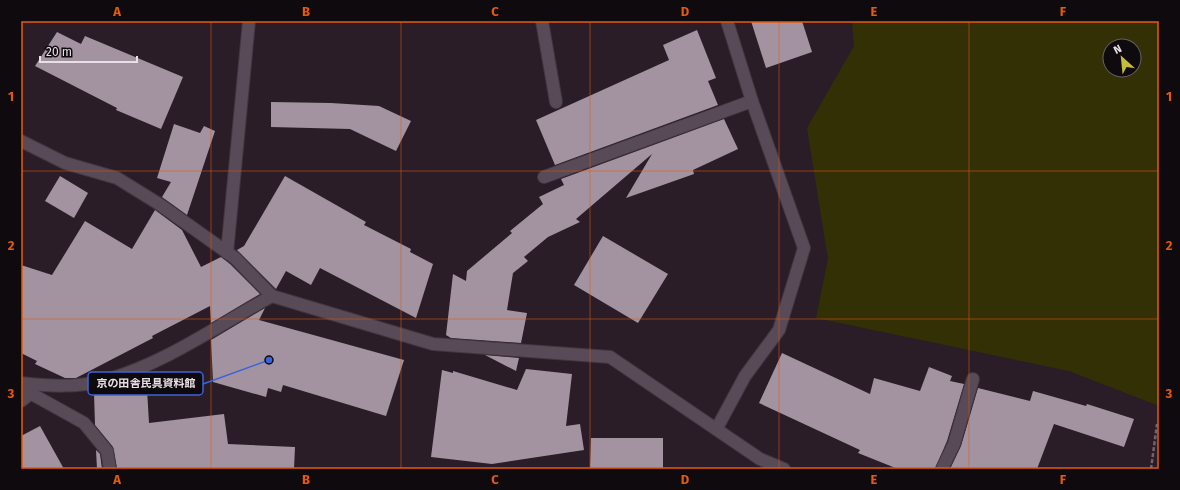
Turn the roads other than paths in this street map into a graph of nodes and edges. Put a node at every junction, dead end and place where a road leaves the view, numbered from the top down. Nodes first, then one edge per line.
1 (249, 21) edge
2 (542, 21) edge
3 (727, 21) edge
4 (752, 101) junction
5 (556, 102) dead end
6 (21, 141) edge
7 (544, 177) dead end
8 (227, 253) junction
9 (272, 296) junction
10 (973, 379) dead end
11 (21, 383) edge
12 (24, 394) edge
13 (717, 428) junction
14 (110, 469) edge
15 (784, 469) edge
16 (942, 469) edge

1 - 8 street
2 - 5 street
3 - 4 street
4 - 7 street
4 - 13 street
6 - 8 street
8 - 9 street
9 - 11 street
9 - 13 street
10 - 16 street
12 - 14 street
13 - 15 street

